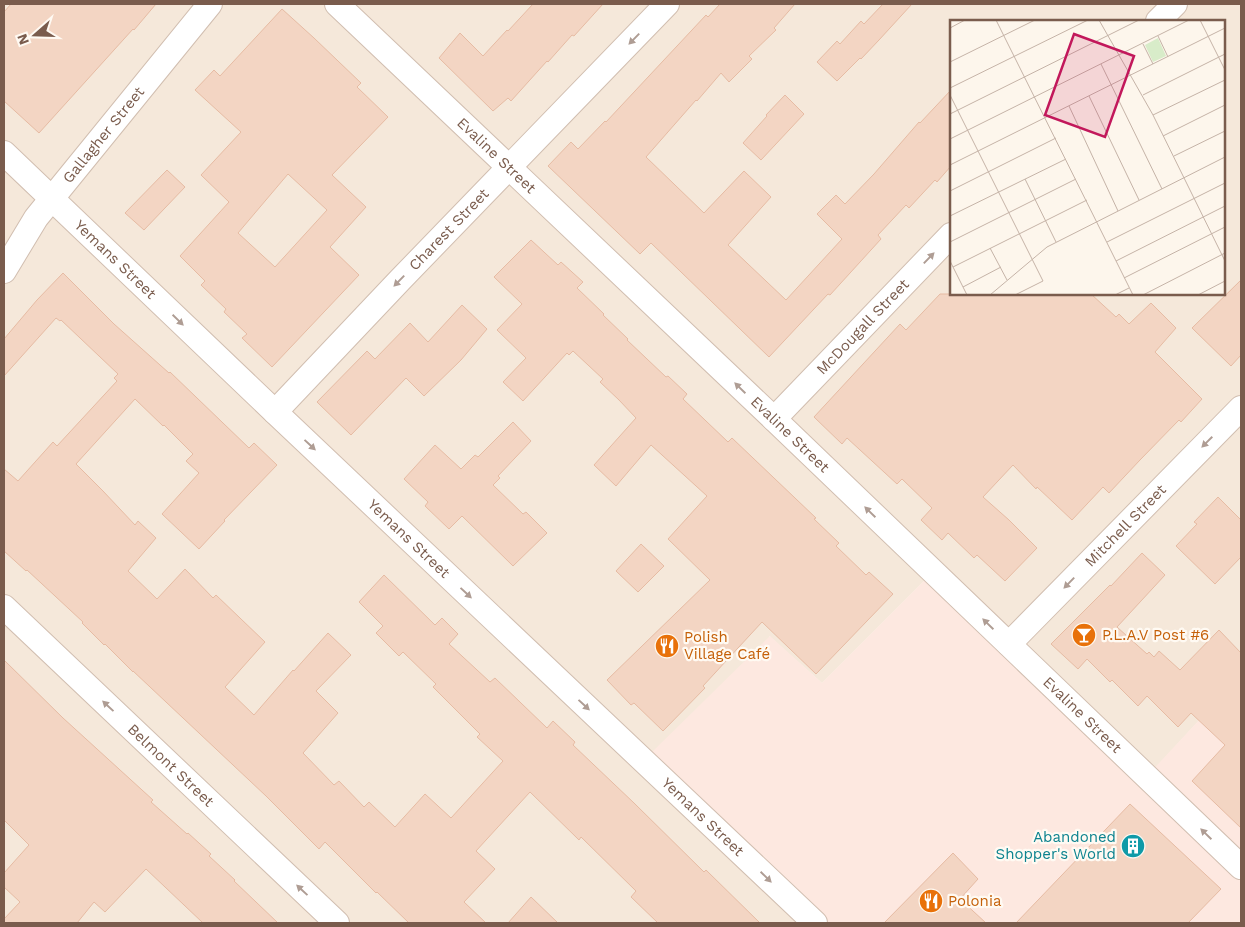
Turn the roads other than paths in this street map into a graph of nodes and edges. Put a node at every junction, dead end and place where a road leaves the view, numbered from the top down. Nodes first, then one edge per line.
1 (210, 4) edge
2 (337, 4) edge
3 (667, 4) edge
4 (1175, 4) edge
5 (1159, 20) edge
6 (4, 153) edge
7 (509, 168) junction
8 (52, 200) junction
9 (950, 236) edge
10 (4, 271) edge
11 (1241, 408) edge
12 (275, 412) junction
13 (774, 419) junction
14 (4, 607) edge
15 (1009, 644) junction
16 (1241, 867) edge
17 (337, 923) edge
18 (815, 923) edge

1 - 8 street, Gallagher Street
2 - 7 street, Evaline Street
3 -> 7 street, Charest Street
4 - 5 street
6 - 8 street, Yemans Street
7 -> 12 street, Charest Street
13 -> 7 street, Evaline Street
8 - 10 street, Gallagher Street
8 -> 12 street, Yemans Street
13 -> 9 street, McDougall Street
11 -> 15 street, Mitchell Street
12 -> 18 street, Yemans Street
15 -> 13 street, Evaline Street
17 -> 14 street, Belmont Street
16 -> 15 street, Evaline Street

